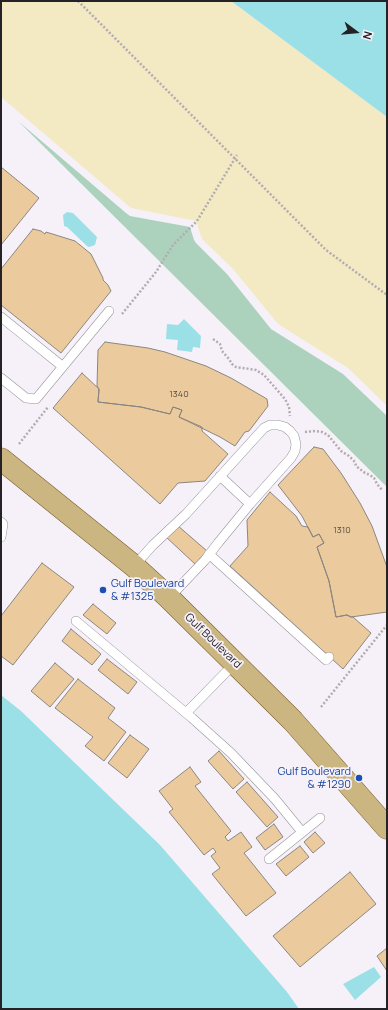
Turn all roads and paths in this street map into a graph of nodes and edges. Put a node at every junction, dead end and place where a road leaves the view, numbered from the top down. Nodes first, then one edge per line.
1 (78, 1) edge
2 (237, 155) dead end
3 (235, 159) junction
4 (387, 295) edge
5 (136, 298) dead end
6 (109, 311) dead end
7 (1, 317) edge
8 (213, 339) dead end
9 (62, 366) junction
10 (1, 378) edge
11 (294, 420) dead end
12 (301, 428) dead end
13 (1, 459) edge
14 (220, 476) junction
15 (382, 490) dead end
16 (250, 504) junction
17 (1, 522) edge
18 (1, 537) edge
19 (209, 554) junction
20 (134, 566) junction
21 (169, 598) junction
22 (76, 621) dead end
23 (387, 625) edge
24 (329, 657) dead end
25 (235, 662) junction
26 (321, 707) dead end
27 (186, 713) junction
28 (320, 818) dead end
29 (387, 828) edge
30 (302, 832) junction
31 (269, 859) dead end

1 - 3 path
2 - 3 path
3 - 4 path
3 - 5 path
6 - 9 lane
7 - 9 lane
8 - 11 path
9 - 10 lane
12 - 15 path
13 - 20 main road, Gulf Boulevard
14 - 16 lane
14 - 16 lane
14 - 20 lane
16 - 19 lane
17 - 18 lane
19 - 21 lane
19 - 24 lane
20 - 21 main road, Gulf Boulevard
21 - 25 main road, Gulf Boulevard
22 - 27 lane
23 - 26 path
25 - 27 lane
25 - 29 main road, Gulf Boulevard
27 - 30 lane
28 - 30 lane
30 - 31 lane

